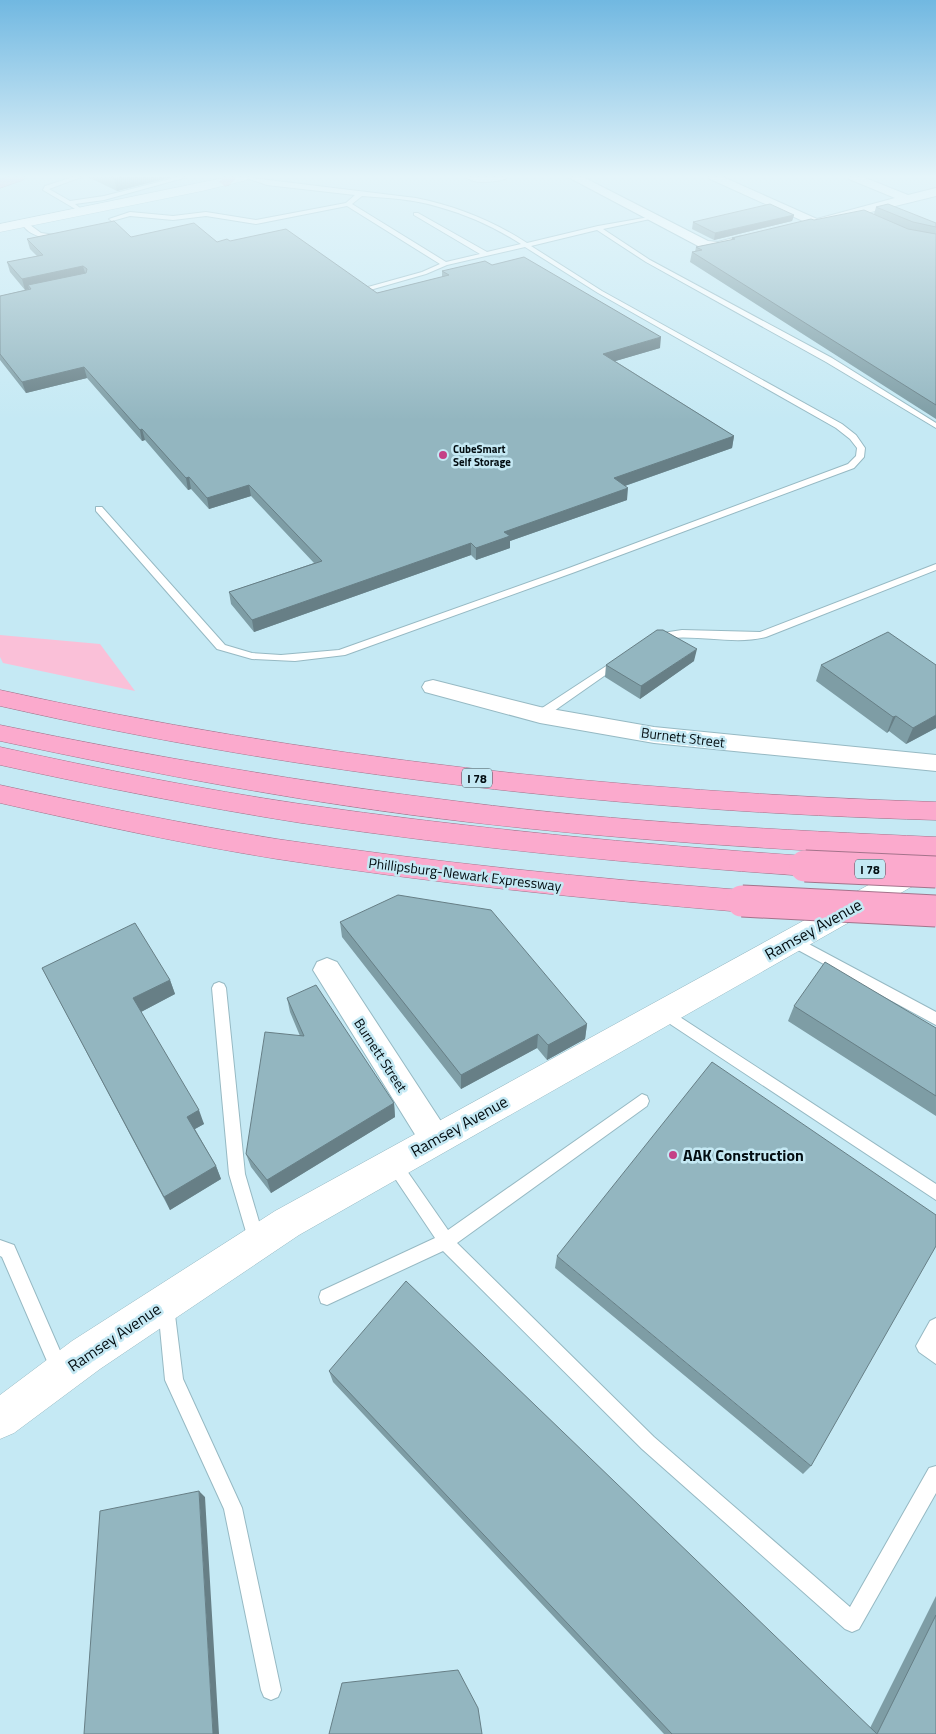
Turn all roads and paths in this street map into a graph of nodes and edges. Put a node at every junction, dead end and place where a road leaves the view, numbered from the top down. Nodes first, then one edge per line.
1 (435, 258) edge
2 (470, 258) edge
3 (547, 258) edge
4 (645, 258) edge
5 (445, 264) junction
6 (370, 288) edge
7 (936, 426) edge
8 (99, 509) dead end
9 (936, 567) edge
10 (650, 639) edge
11 (627, 655) edge
12 (433, 687) dead end
13 (0, 698) edge
14 (540, 715) junction
15 (0, 733) edge
16 (0, 756) edge
17 (936, 763) edge
18 (0, 794) edge
19 (923, 810) edge
20 (936, 847) edge
21 (936, 860) edge
22 (936, 872) edge
23 (936, 911) edge
24 (792, 940) junction
25 (326, 970) dead end
26 (219, 988) dead end
27 (663, 1012) junction
28 (936, 1019) edge
29 (642, 1102) dead end
30 (435, 1139) junction
31 (393, 1163) junction
32 (936, 1193) edge
33 (446, 1241) junction
34 (257, 1242) junction
35 (0, 1248) edge
36 (326, 1297) dead end
37 (166, 1302) junction
38 (936, 1327) edge
39 (936, 1355) edge
40 (61, 1373) junction
41 (0, 1419) edge
42 (936, 1475) edge
43 (271, 1690) dead end

1 - 5 lane
2 - 5 lane
3 - 8 lane
4 - 7 lane
5 - 6 lane
9 - 10 lane
11 - 14 lane
12 - 14 street, Burnett Street
13 - 19 highway, I 78
14 - 17 street, Burnett Street
15 - 20 highway, I 78
16 - 22 highway, I 78, bridge
18 - 23 highway, Phillipsburg-Newark Expressway, bridge
21 - 24 street, Ramsey Avenue
24 - 27 street, Ramsey Avenue
24 - 28 lane
25 - 30 street, Burnett Street
26 - 34 lane
27 - 30 street, Ramsey Avenue
27 - 32 lane
29 - 33 lane
30 - 31 street, Ramsey Avenue
31 - 33 lane
31 - 34 street, Ramsey Avenue
33 - 36 lane
33 - 42 lane
34 - 37 street, Ramsey Avenue
35 - 40 lane
37 - 40 street, Ramsey Avenue
37 - 43 lane
38 - 39 lane
40 - 41 street, Ramsey Avenue

